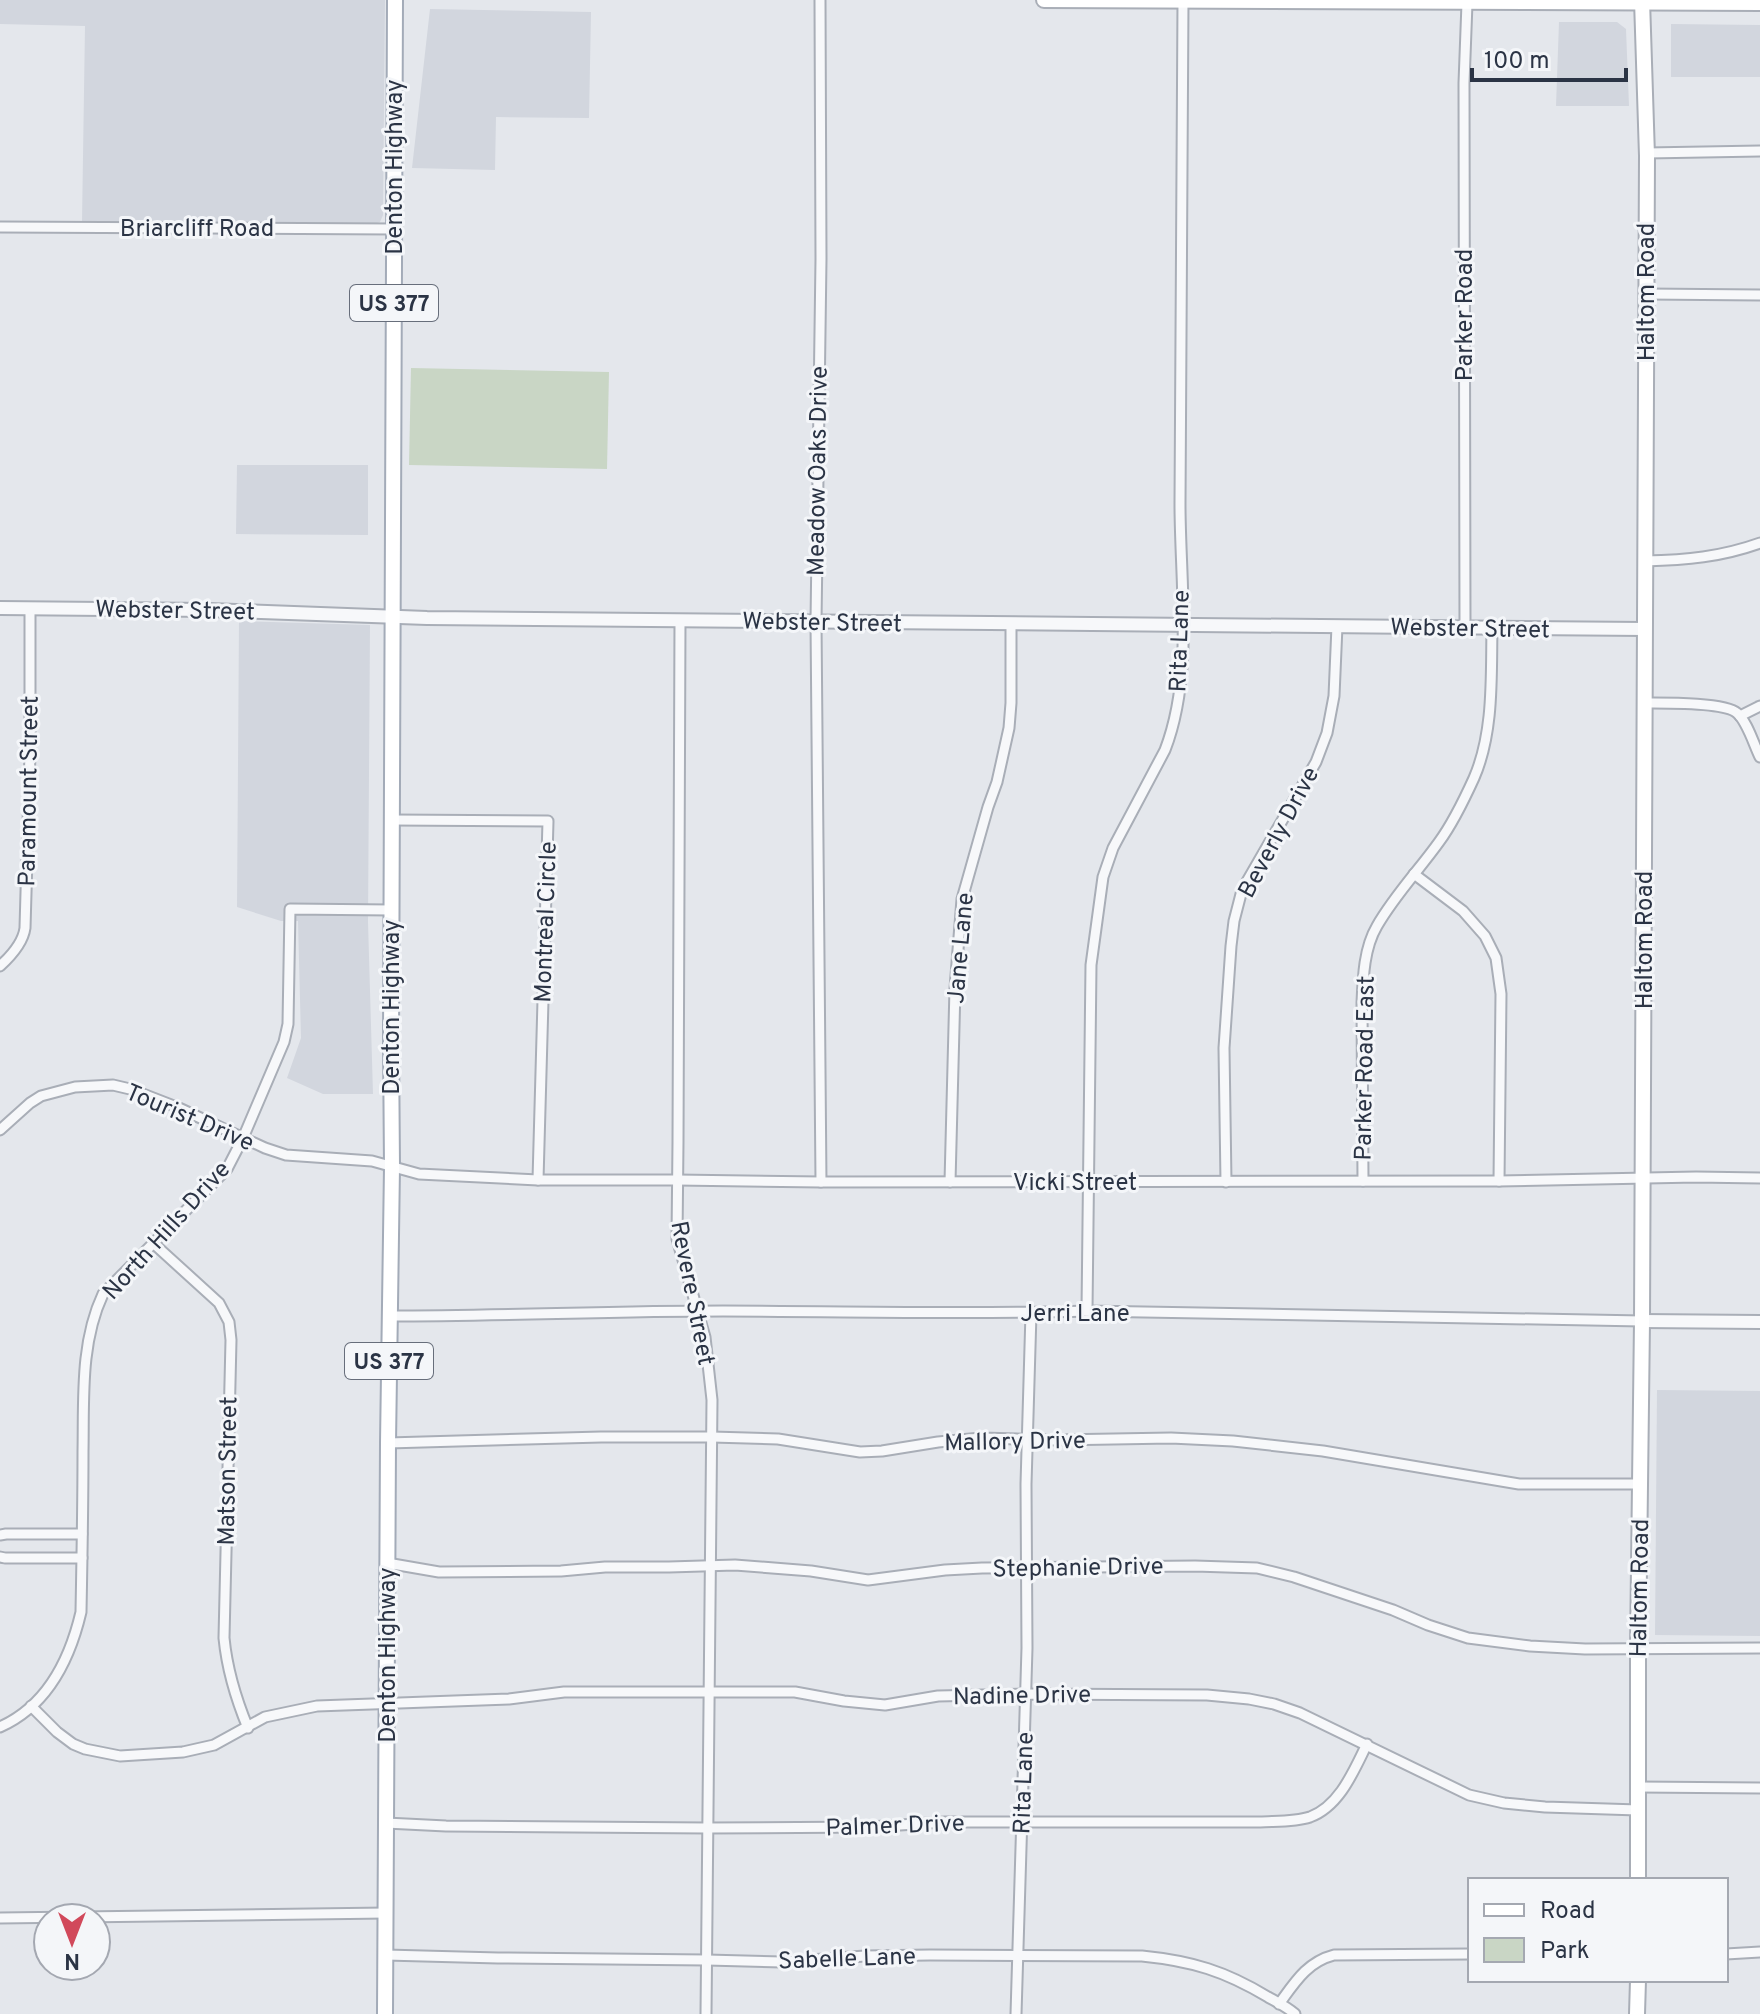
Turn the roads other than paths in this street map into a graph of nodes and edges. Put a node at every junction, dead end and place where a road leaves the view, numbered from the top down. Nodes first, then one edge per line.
1 (410, 0) edge
2 (820, 0) edge
3 (1044, 0) edge
4 (1183, 1) edge
5 (1229, 1) edge
6 (1642, 2) edge
7 (1467, 3) junction
8 (1760, 3) edge
9 (396, 5) edge
10 (1760, 151) edge
11 (1647, 153) junction
12 (0, 227) edge
13 (394, 229) junction
14 (1646, 294) junction
15 (1760, 295) edge
16 (1760, 543) edge
17 (1645, 561) junction
18 (0, 608) edge
19 (30, 608) junction
20 (392, 616) junction
21 (680, 621) junction
22 (816, 622) junction
23 (1011, 624) junction
24 (1182, 625) junction
25 (1337, 626) junction
26 (1465, 628) junction
27 (1492, 628) junction
28 (1645, 629) junction
29 (1645, 703) junction
30 (1760, 706) edge
31 (1740, 716) junction
32 (1760, 757) edge
33 (392, 820) junction
34 (1414, 874) junction
35 (391, 910) junction
36 (0, 966) edge
37 (0, 1130) edge
38 (243, 1138) junction
39 (392, 1167) junction
40 (1643, 1178) junction
41 (1760, 1178) edge
42 (538, 1180) junction
43 (677, 1180) junction
44 (1089, 1181) junction
45 (1363, 1181) junction
46 (1499, 1181) junction
47 (821, 1182) junction
48 (950, 1182) junction
49 (1226, 1182) junction
50 (153, 1243) junction
51 (698, 1311) junction
52 (1087, 1311) junction
53 (1031, 1313) junction
54 (389, 1316) junction
55 (1642, 1321) junction
56 (1760, 1322) edge
57 (712, 1437) junction
58 (1027, 1439) junction
59 (388, 1443) junction
60 (1640, 1484) junction
61 (82, 1534) junction
62 (0, 1535) edge
63 (0, 1557) edge
64 (82, 1558) junction
65 (387, 1563) junction
66 (711, 1566) junction
67 (1027, 1567) junction
68 (1760, 1648) edge
69 (1638, 1649) junction
70 (709, 1692) junction
71 (1026, 1694) junction
72 (387, 1702) junction
73 (31, 1706) junction
74 (0, 1727) edge
75 (248, 1728) junction
76 (1367, 1744) junction
77 (1638, 1787) junction
78 (1760, 1788) edge
79 (1638, 1810) junction
80 (1022, 1822) junction
81 (386, 1823) junction
82 (707, 1828) junction
83 (1638, 1878) edge
84 (386, 1913) junction
85 (0, 1918) edge
86 (1760, 1952) edge
87 (1468, 1954) edge
88 (1728, 1954) edge
89 (386, 1955) junction
90 (1017, 1955) junction
91 (707, 1960) junction
92 (1638, 1982) edge
93 (1279, 2004) junction
94 (385, 2014) edge
95 (706, 2014) edge
96 (1016, 2014) edge
97 (1295, 2014) edge
98 (1637, 2014) edge

1 - 9 main road
2 - 22 street, Meadow Oaks Drive
3 - 4 main road
4 - 5 main road
4 - 24 street, Rita Lane
5 - 7 main road
6 - 7 main road
6 - 8 main road
6 - 11 main road, Haltom Road
7 - 26 street, Parker Road
9 - 13 main road, Denton Highway / US 377
10 - 11 street
11 - 14 main road, Haltom Road
12 - 13 street, Briarcliff Road
13 - 20 main road, Denton Highway / US 377
14 - 15 street
14 - 17 main road, Haltom Road
16 - 17 street
17 - 28 main road, Haltom Road
18 - 19 street, Webster Street
19 - 20 street, Webster Street
19 - 36 street, Paramount Street
20 - 21 street, Webster Street
20 - 33 main road, Denton Highway / US 377
21 - 22 street, Webster Street
21 - 43 street, Revere Street
22 - 23 street, Webster Street
22 - 47 street, Meadow Oaks Drive
23 - 24 street, Webster Street
23 - 48 street, Jane Lane
24 - 25 street, Webster Street
24 - 44 street, Rita Lane
25 - 26 street, Webster Street
25 - 49 street, Beverly Drive
26 - 27 street, Webster Street
27 - 28 street, Webster Street
27 - 34 street
28 - 29 main road, Haltom Road
29 - 31 street
29 - 40 main road, Haltom Road
30 - 31 street
31 - 32 street
33 - 35 main road, Denton Highway / US 377
33 - 42 street, Montreal Circle
34 - 45 street, Parker Road East
34 - 46 street
35 - 38 street, North Hills Drive
35 - 39 main road, Denton Highway / US 377
37 - 38 street, Tourist Drive
38 - 39 street, Tourist Drive
38 - 50 street, North Hills Drive
39 - 42 street, Vicki Street
39 - 54 main road, Denton Highway / US 377
40 - 41 street, Vicki Street
40 - 46 street, Vicki Street
40 - 55 main road, Haltom Road
42 - 43 street, Vicki Street
43 - 47 street, Vicki Street
43 - 51 street, Revere Street
44 - 48 street, Vicki Street
44 - 49 street, Vicki Street
44 - 52 street, Rita Lane
45 - 46 street, Vicki Street
45 - 49 street, Vicki Street
47 - 48 street, Vicki Street
50 - 61 street, North Hills Drive
50 - 75 street, Matson Street
51 - 53 street, Jerri Lane
51 - 54 street, Jerri Lane
51 - 57 street, Revere Street
52 - 53 street, Jerri Lane
52 - 55 street, Jerri Lane
53 - 58 street, Rita Lane
54 - 59 main road, Denton Highway / US 377
55 - 56 street, Jerri Lane
55 - 60 main road, Haltom Road
57 - 58 street, Mallory Drive
57 - 59 street, Mallory Drive
57 - 66 street, Revere Street
58 - 60 street, Mallory Drive
58 - 67 street, Rita Lane
59 - 65 main road, Denton Highway / US 377
60 - 69 main road, Haltom Road
61 - 62 street
61 - 64 street, North Hills Drive
63 - 64 street
64 - 73 street, North Hills Drive
65 - 66 street, Stephanie Drive
65 - 72 main road, Denton Highway / US 377
66 - 67 street, Stephanie Drive
66 - 70 street, Revere Street
67 - 69 street, Stephanie Drive
67 - 71 street, Rita Lane
68 - 69 street, Stephanie Drive
69 - 77 main road, Haltom Road
70 - 71 street, Nadine Drive
70 - 72 street, Nadine Drive
70 - 82 street, Revere Street
71 - 76 street, Nadine Drive
71 - 80 street, Rita Lane
72 - 75 street, Nadine Drive
72 - 81 main road, Denton Highway / US 377
73 - 74 street, North Hills Drive
73 - 75 street, Nadine Drive
76 - 79 street, Nadine Drive
76 - 80 street, Palmer Drive
77 - 78 street
77 - 79 main road, Haltom Road
79 - 83 main road, Haltom Road
80 - 82 street, Palmer Drive
80 - 90 street, Rita Lane
81 - 82 street, Palmer Drive
81 - 84 main road, Denton Highway / US 377
82 - 91 street, Revere Street
84 - 85 street
84 - 89 main road, Denton Highway / US 377
86 - 88 street
87 - 93 street
89 - 91 street, Sabelle Lane
89 - 94 main road, Denton Highway / US 377
90 - 91 street, Sabelle Lane
90 - 93 street, Sabelle Lane
90 - 96 street, Rita Lane
91 - 95 street, Revere Street
92 - 98 main road
93 - 97 street, Sabelle Lane

